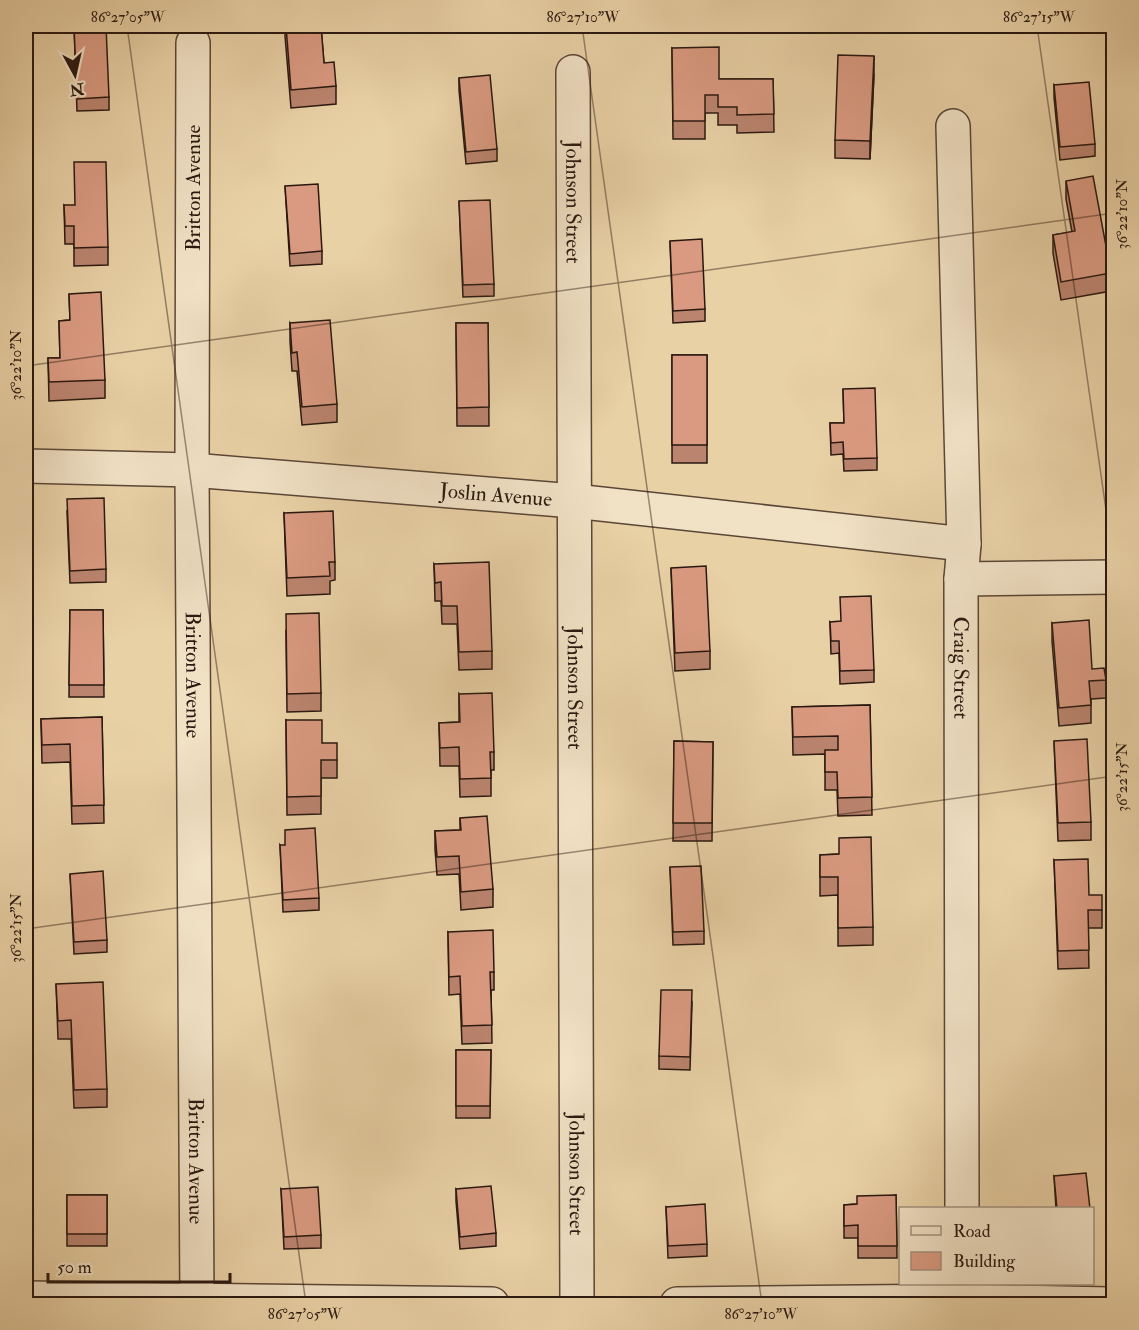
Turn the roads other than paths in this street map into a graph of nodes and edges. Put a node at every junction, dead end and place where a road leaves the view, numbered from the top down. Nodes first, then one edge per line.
1 (193, 44) dead end
2 (573, 72) dead end
3 (953, 126) dead end
4 (26, 466) edge
5 (192, 471) junction
6 (574, 501) junction
7 (964, 544) junction
8 (1113, 577) edge
9 (961, 579) junction
10 (962, 1207) edge
11 (962, 1296) edge
12 (26, 1298) edge
13 (197, 1303) edge
14 (492, 1305) edge
15 (577, 1305) edge
16 (677, 1305) edge
17 (1109, 1305) edge

1 - 5 street, Britton Avenue
2 - 6 street, Johnson Street
3 - 7 street, Craig Street
4 - 5 street, Joslin Avenue
5 - 6 street, Joslin Avenue
5 - 13 street, Britton Avenue
6 - 7 street, Joslin Avenue
6 - 15 street, Johnson Street
7 - 9 street, Craig Street
8 - 9 street
9 - 10 street, Craig Street
11 - 16 street
11 - 17 street
12 - 13 street
13 - 14 street

